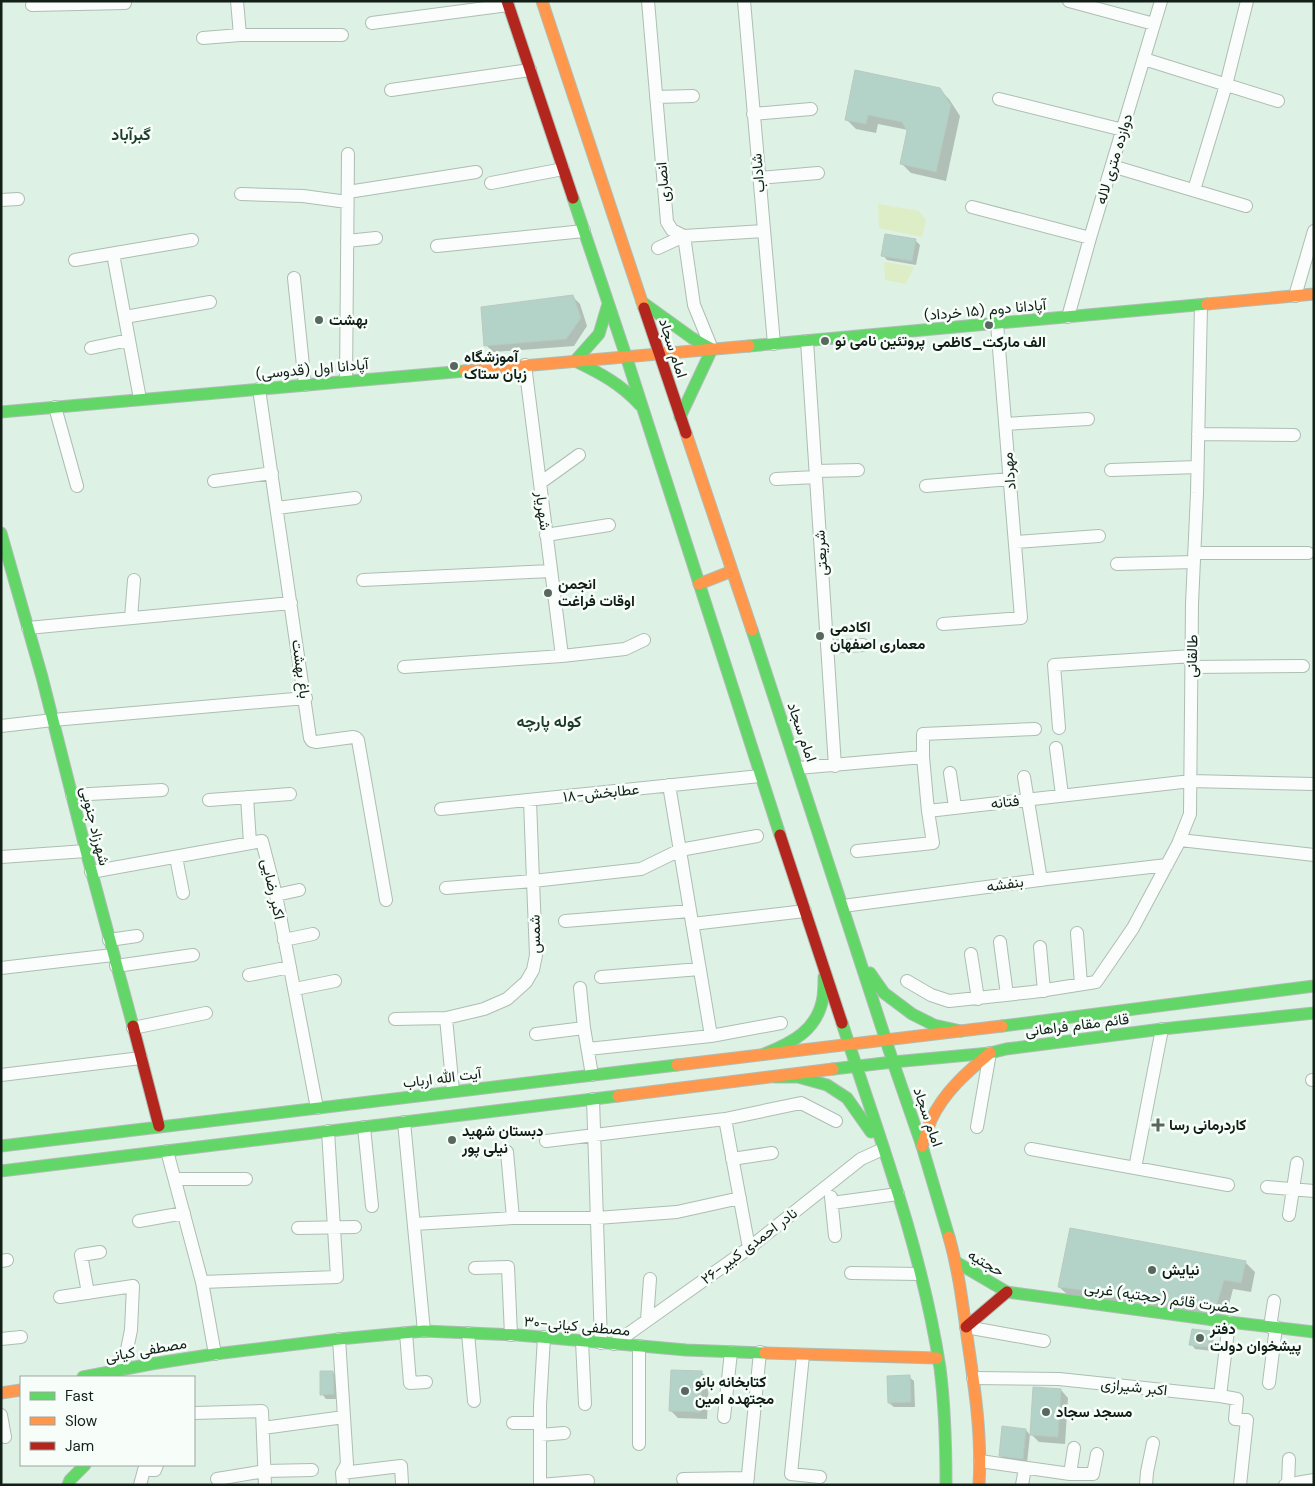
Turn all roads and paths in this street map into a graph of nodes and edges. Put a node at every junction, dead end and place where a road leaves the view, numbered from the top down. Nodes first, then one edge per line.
1 (125, 1) edge
2 (237, 1) edge
3 (542, 1) edge
4 (648, 1) edge
5 (744, 1) edge
6 (1069, 1) edge
7 (1161, 1) edge
8 (1247, 1) edge
9 (508, 3) edge
10 (32, 5) dead end
11 (372, 23) dead end
12 (1154, 24) junction
13 (342, 35) dead end
14 (240, 36) junction
15 (202, 38) dead end
16 (1144, 59) junction
17 (530, 70) junction
18 (1226, 85) junction
19 (391, 90) dead end
20 (694, 96) dead end
21 (656, 98) junction
22 (999, 99) dead end
23 (1278, 101) dead end
24 (811, 109) dead end
25 (753, 114) junction
26 (1123, 130) junction
27 (348, 154) dead end
28 (1112, 166) junction
29 (563, 169) junction
30 (476, 172) dead end
31 (818, 173) dead end
32 (759, 178) junction
33 (491, 183) dead end
34 (1194, 190) junction
35 (241, 194) dead end
36 (347, 197) junction
37 (18, 198) dead end
38 (1, 200) edge
39 (1246, 206) dead end
40 (972, 207) dead end
41 (584, 231) junction
42 (764, 231) junction
43 (1314, 232) edge
44 (684, 236) junction
45 (376, 238) dead end
46 (1090, 238) junction
47 (192, 240) dead end
48 (347, 241) junction
49 (437, 246) dead end
50 (658, 248) dead end
51 (113, 254) junction
52 (75, 260) dead end
53 (294, 278) dead end
54 (1314, 294) edge
55 (1294, 296) junction
56 (210, 302) dead end
57 (642, 302) junction
58 (608, 304) junction
59 (1201, 305) junction
60 (125, 317) junction
61 (1068, 317) junction
62 (997, 324) junction
63 (129, 340) junction
64 (807, 341) junction
65 (774, 344) junction
66 (91, 348) dead end
67 (712, 350) junction
68 (659, 353) junction
69 (626, 356) junction
70 (575, 361) junction
71 (525, 365) junction
72 (346, 381) junction
73 (304, 385) junction
74 (259, 389) junction
75 (140, 400) junction
76 (55, 407) junction
77 (642, 408) junction
78 (1, 412) edge
79 (680, 417) junction
80 (1088, 419) dead end
81 (1005, 424) junction
82 (1198, 434) junction
83 (1294, 435) dead end
84 (579, 456) dead end
85 (1197, 467) junction
86 (858, 470) dead end
87 (1111, 470) dead end
88 (272, 473) junction
89 (816, 474) junction
90 (776, 478) dead end
91 (1010, 479) junction
92 (214, 481) dead end
93 (540, 483) junction
94 (77, 486) dead end
95 (926, 486) dead end
96 (355, 498) dead end
97 (277, 508) junction
98 (609, 525) dead end
99 (1, 533) edge
100 (546, 535) junction
101 (1099, 536) dead end
102 (1015, 542) junction
103 (1308, 553) dead end
104 (1194, 558) junction
105 (1117, 564) dead end
106 (551, 571) junction
107 (732, 571) junction
108 (7, 572) edge
109 (134, 580) dead end
110 (362, 580) dead end
111 (699, 584) junction
112 (291, 603) junction
113 (131, 618) junction
114 (943, 624) dead end
115 (28, 628) junction
116 (644, 640) dead end
117 (863, 645) dead end
118 (827, 647) junction
119 (562, 656) junction
120 (1192, 662) junction
121 (1303, 666) dead end
122 (404, 667) dead end
123 (306, 698) junction
124 (53, 720) junction
125 (1, 726) edge
126 (1059, 728) dead end
127 (1035, 729) dead end
128 (1056, 748) dead end
129 (923, 757) junction
130 (835, 766) junction
131 (798, 768) junction
132 (950, 773) dead end
133 (760, 776) junction
134 (1024, 777) dead end
135 (1191, 781) junction
136 (1314, 784) edge
137 (669, 786) junction
138 (162, 790) dead end
139 (290, 794) dead end
140 (72, 795) junction
141 (1062, 795) junction
142 (247, 797) junction
143 (209, 800) dead end
144 (530, 800) junction
145 (1027, 800) junction
146 (955, 807) junction
147 (441, 809) dead end
148 (928, 811) junction
149 (757, 836) dead end
150 (1180, 840) junction
151 (250, 843) junction
152 (680, 850) junction
153 (86, 851) junction
154 (857, 851) dead end
155 (1314, 856) edge
156 (1, 857) edge
157 (176, 857) junction
158 (1167, 865) junction
159 (91, 872) junction
160 (1040, 880) junction
161 (533, 881) junction
162 (446, 888) dead end
163 (299, 890) dead end
164 (184, 893) dead end
165 (276, 895) junction
166 (386, 900) dead end
167 (843, 906) junction
168 (805, 911) junction
169 (691, 917) junction
170 (565, 920) dead end
171 (1077, 933) dead end
172 (313, 934) dead end
173 (137, 936) dead end
174 (109, 940) junction
175 (284, 940) junction
176 (1000, 942) dead end
177 (1040, 947) dead end
178 (971, 954) dead end
179 (193, 955) dead end
180 (860, 959) junction
181 (115, 961) junction
182 (823, 966) junction
183 (290, 967) junction
184 (1, 968) edge
185 (700, 969) junction
186 (248, 975) dead end
187 (601, 977) dead end
188 (335, 982) dead end
189 (907, 982) dead end
190 (1081, 984) junction
191 (1314, 986) edge
192 (580, 988) dead end
193 (295, 989) junction
194 (1044, 991) junction
195 (1007, 995) junction
196 (978, 999) junction
197 (206, 1013) dead end
198 (1314, 1013) edge
199 (446, 1018) junction
200 (395, 1019) dead end
201 (781, 1024) dead end
202 (1002, 1025) junction
203 (132, 1028) junction
204 (584, 1028) junction
205 (1162, 1029) junction
206 (961, 1031) junction
207 (536, 1034) dead end
208 (711, 1036) junction
209 (886, 1040) junction
210 (849, 1044) junction
211 (991, 1044) junction
212 (588, 1049) junction
213 (764, 1054) junction
214 (141, 1058) junction
215 (893, 1062) junction
216 (850, 1067) junction
217 (1, 1075) edge
218 (592, 1075) junction
219 (775, 1077) junction
220 (453, 1091) junction
221 (560, 1091) junction
222 (593, 1099) junction
223 (317, 1108) junction
224 (725, 1119) junction
225 (836, 1121) dead end
226 (404, 1122) junction
227 (159, 1126) junction
228 (364, 1126) junction
229 (977, 1127) dead end
230 (328, 1131) junction
231 (595, 1136) junction
232 (546, 1141) dead end
233 (1, 1146) edge
234 (922, 1146) junction
235 (883, 1149) junction
236 (1031, 1149) dead end
237 (167, 1151) junction
238 (507, 1152) dead end
239 (772, 1153) dead end
240 (732, 1158) junction
241 (1297, 1164) dead end
242 (1135, 1168) junction
243 (1, 1171) edge
244 (175, 1179) junction
245 (246, 1180) dead end
246 (829, 1184) junction
247 (1228, 1185) dead end
248 (1267, 1187) dead end
249 (1293, 1189) junction
250 (1314, 1191) edge
251 (898, 1194) junction
252 (740, 1198) junction
253 (832, 1203) junction
254 (372, 1206) dead end
255 (184, 1213) junction
256 (1289, 1215) dead end
257 (513, 1218) junction
258 (597, 1218) junction
259 (138, 1221) dead end
260 (414, 1224) junction
261 (355, 1227) dead end
262 (298, 1228) dead end
263 (334, 1228) junction
264 (835, 1236) dead end
265 (749, 1248) junction
266 (100, 1252) dead end
267 (956, 1262) junction
268 (475, 1268) dead end
269 (851, 1273) dead end
270 (920, 1274) junction
271 (650, 1279) dead end
272 (202, 1282) junction
273 (1007, 1292) junction
274 (88, 1293) junction
275 (60, 1297) dead end
276 (1274, 1301) dead end
277 (647, 1320) junction
278 (1229, 1322) junction
279 (966, 1327) junction
280 (1273, 1327) junction
281 (424, 1331) junction
282 (406, 1332) junction
283 (1314, 1332) edge
284 (468, 1333) junction
285 (511, 1335) junction
286 (21, 1337) dead end
287 (544, 1337) junction
288 (1, 1339) edge
289 (340, 1339) junction
290 (582, 1341) junction
291 (1044, 1342) dead end
292 (607, 1343) junction
293 (639, 1346) junction
294 (731, 1352) junction
295 (760, 1352) junction
296 (216, 1354) junction
297 (803, 1354) junction
298 (937, 1358) junction
299 (151, 1364) junction
300 (123, 1369) junction
301 (87, 1376) edge
302 (151, 1376) edge
303 (973, 1378) junction
304 (426, 1382) dead end
305 (1269, 1383) dead end
306 (20, 1390) edge
307 (1, 1394) edge
308 (1220, 1396) junction
309 (474, 1401) dead end
310 (585, 1404) dead end
311 (195, 1413) edge
312 (1, 1415) edge
313 (344, 1417) junction
314 (724, 1417) dead end
315 (513, 1423) dead end
316 (262, 1428) junction
317 (540, 1429) junction
318 (564, 1433) dead end
319 (5, 1437) dead end
320 (1153, 1443) dead end
321 (639, 1444) dead end
322 (1074, 1448) dead end
323 (1097, 1454) dead end
324 (1289, 1459) dead end
325 (980, 1461) junction
326 (84, 1466) edge
327 (156, 1466) edge
328 (1025, 1468) junction
329 (312, 1470) dead end
330 (265, 1472) junction
331 (1070, 1474) junction
332 (820, 1477) dead end
333 (342, 1479) edge
334 (683, 1479) dead end
335 (217, 1480) dead end
336 (588, 1481) dead end
337 (748, 1481) edge
338 (1308, 1482) edge
339 (402, 1483) dead end
340 (947, 1483) edge
341 (978, 1483) edge
342 (1287, 1484) edge
343 (68, 1485) edge
344 (140, 1485) edge
345 (265, 1485) edge
346 (540, 1485) edge
347 (1022, 1485) edge
348 (1146, 1485) edge
349 (1240, 1485) edge

1 - 10 street
2 - 14 street
3 - 57 main road, امام سجاد
4 - 21 street, انصاری
5 - 25 street, شاداب
6 - 12 street
7 - 12 street, دوازده متری لاله
8 - 18 street
9 - 11 street
9 - 17 main road
12 - 16 street, دوازده متری لاله
13 - 14 street
14 - 15 street
16 - 18 street
16 - 26 street, دوازده متری لاله
17 - 19 street
17 - 29 main road
18 - 23 street
18 - 34 street
20 - 21 street
21 - 44 street, انصاری
22 - 26 street
24 - 25 street
25 - 32 street, شاداب
26 - 28 street, دوازده متری لاله
27 - 36 street
28 - 34 street
28 - 46 street, دوازده متری لاله
29 - 33 street
29 - 41 main road
30 - 36 street
31 - 32 street
32 - 42 street, شاداب
34 - 39 street
35 - 36 street
36 - 48 street
37 - 38 street
40 - 46 street
41 - 49 street
41 - 58 main road
42 - 44 street
42 - 65 street, شاداب
43 - 55 street
44 - 50 street
44 - 67 street
45 - 48 street
46 - 61 street, دوازده متری لاله
47 - 51 street
48 - 72 street
51 - 52 street
51 - 60 street
53 - 73 street
54 - 55 main road, آپادانا دوم (۱۵ خرداد)
55 - 59 main road, آپادانا دوم (۱۵ خرداد)
56 - 60 street
57 - 67 main road
57 - 68 main road, امام سجاد
58 - 69 main road
58 - 70 main road
59 - 61 main road, آپادانا دوم (۱۵ خرداد)
59 - 82 street, طالقانی
60 - 63 street
61 - 62 main road, آپادانا دوم (۱۵ خرداد)
62 - 64 main road, آپادانا دوم (۱۵ خرداد)
62 - 81 street, مهرداد
63 - 66 street
63 - 75 street
64 - 65 main road, آپادانا دوم (۱۵ خرداد)
64 - 89 street, شریعتی
65 - 67 main road, آپادانا دوم (۱۵ خرداد)
67 - 68 main road, آپادانا دوم (۱۵ خرداد)
67 - 79 main road
68 - 69 main road, آپادانا دوم (۱۵ خرداد)
68 - 79 main road, امام سجاد
69 - 70 main road, آپادانا اول (قدوسی)
69 - 77 main road
70 - 71 main road, آپادانا اول (قدوسی)
70 - 77 main road
71 - 72 main road, آپادانا اول (قدوسی)
71 - 93 street, شهریار
72 - 73 main road, آپادانا اول (قدوسی)
73 - 74 main road, آپادانا اول (قدوسی)
74 - 75 main road, آپادانا اول (قدوسی)
74 - 88 street, باغ بهشت
75 - 76 main road, آپادانا اول (قدوسی)
76 - 78 main road, آپادانا اول (قدوسی)
76 - 94 street
77 - 111 main road
79 - 107 main road, امام سجاد
80 - 81 street
81 - 91 street, مهرداد
82 - 83 street
82 - 85 street, طالقانی
84 - 93 street
85 - 87 street
85 - 104 street, طالقانی
86 - 89 street
88 - 92 street
88 - 97 street, باغ بهشت
89 - 90 street
89 - 118 street, شریعتی
91 - 95 street
91 - 102 street, مهرداد
93 - 100 street, شهریار
96 - 97 street
97 - 112 street, باغ بهشت
98 - 100 street
99 - 108 main road, شهرزاد جنوبی
100 - 106 street, شهریار
101 - 102 street
102 - 114 street, مهرداد
103 - 104 street
104 - 105 street
104 - 120 street, طالقانی
106 - 110 street
106 - 119 street, شهریار
107 - 111 main road
107 - 131 main road, امام سجاد
108 - 115 main road, شهرزاد جنوبی
109 - 113 street
111 - 133 main road
112 - 113 street
112 - 123 street, باغ بهشت
113 - 115 street
115 - 124 main road, شهرزاد جنوبی
116 - 119 street
117 - 118 street
118 - 130 street, شریعتی
119 - 122 street
120 - 121 street
120 - 126 street
120 - 135 street, طالقانی
123 - 124 street
123 - 166 street, باغ بهشت
124 - 125 street
124 - 140 main road, شهرزاد جنوبی
127 - 129 street
128 - 141 street
129 - 130 street
129 - 148 street
130 - 131 street
131 - 167 main road, امام سجاد
132 - 146 street
133 - 137 street, ۱۸-عطابخش
133 - 168 main road
134 - 145 street
135 - 136 street, فتانه
135 - 141 street, فتانه
135 - 150 street, طالقانی
137 - 144 street, ۱۸-عطابخش
137 - 152 street
138 - 140 street
139 - 142 street
140 - 153 main road, شهرزاد جنوبی
141 - 145 street, فتانه
142 - 143 street
142 - 151 street
144 - 147 street, ۱۸-عطابخش
144 - 161 street, شمس
145 - 146 street, فتانه
145 - 160 street
146 - 148 street, فتانه
148 - 154 street
149 - 152 street
150 - 155 street
150 - 158 street, طالقانی
151 - 157 street, اکبر رضایی
151 - 165 street, اکبر رضایی
152 - 161 street
152 - 169 street
153 - 156 street
153 - 159 main road, شهرزاد جنوبی
157 - 159 street, اکبر رضایی
157 - 164 street
158 - 160 street, بنفشه
158 - 190 street, طالقانی
159 - 174 main road, شهرزاد جنوبی
160 - 167 street, بنفشه
161 - 162 street
161 - 199 street, شمس
163 - 165 street
165 - 175 street, اکبر رضایی
167 - 180 main road, امام سجاد
168 - 169 street
168 - 182 main road
169 - 170 street
169 - 185 street
171 - 190 street
172 - 175 street
173 - 174 street
174 - 181 main road, شهرزاد جنوبی
175 - 183 street, اکبر رضایی
176 - 195 street
177 - 194 street
178 - 196 street
179 - 181 street
180 - 206 main road
180 - 209 main road, امام سجاد
181 - 184 street
181 - 203 main road, شهرزاد جنوبی
182 - 210 main road
182 - 213 main road
183 - 186 street
183 - 193 street, اکبر رضایی
185 - 187 street
185 - 208 street
188 - 193 street
189 - 196 street
190 - 194 street
191 - 202 main road, قائم مقام فراهانی
192 - 204 street
193 - 223 street, اکبر رضایی
194 - 195 street
195 - 196 street
197 - 203 street
198 - 205 main road, قائم مقام فراهانی
199 - 200 street, شمس
199 - 220 street
201 - 208 street
202 - 206 main road, قائم مقام فراهانی
202 - 211 main road
203 - 214 main road, شهرزاد جنوبی
204 - 207 street
204 - 212 street
205 - 211 main road, قائم مقام فراهانی
205 - 242 street
206 - 209 main road, قائم مقام فراهانی
208 - 212 street
209 - 210 main road, آیت الله ارباب
209 - 215 main road, امام سجاد
210 - 213 main road, آیت الله ارباب
210 - 216 main road
211 - 215 main road, قائم مقام فراهانی
211 - 229 street
211 - 234 main road
212 - 218 street
213 - 218 main road, آیت الله ارباب
214 - 217 street
214 - 227 main road, شهرزاد جنوبی
215 - 216 main road, قائم مقام فراهانی
215 - 234 main road, امام سجاد
216 - 219 main road, آیت الله ارباب
216 - 235 main road
218 - 221 main road, آیت الله ارباب
219 - 222 main road, آیت الله ارباب
219 - 235 main road
220 - 221 main road, آیت الله ارباب
220 - 223 main road, آیت الله ارباب
221 - 222 main road, آیت الله ارباب
221 - 226 main road, آیت الله ارباب
222 - 231 street
223 - 227 main road, آیت الله ارباب
224 - 225 street
224 - 231 street
224 - 240 street
226 - 228 main road, آیت الله ارباب
226 - 260 street
227 - 233 main road, آیت الله ارباب
228 - 230 main road, آیت الله ارباب
228 - 254 street
230 - 237 main road, آیت الله ارباب
230 - 263 street
231 - 232 street
231 - 258 street
234 - 267 main road, امام سجاد
235 - 246 street, ۲۶-نادر احمدی کبیر
235 - 251 main road
236 - 242 street
237 - 243 main road, آیت الله ارباب
237 - 244 street
238 - 257 street
239 - 240 street
240 - 252 street
241 - 249 street
242 - 247 street
244 - 245 street
244 - 255 street
246 - 253 street
246 - 265 street, ۲۶-نادر احمدی کبیر
248 - 249 street
249 - 250 street
249 - 256 street
251 - 253 street
251 - 270 main road
252 - 258 street
252 - 265 street
253 - 264 street
255 - 259 street
255 - 272 street
257 - 258 street
257 - 260 street
258 - 292 street
260 - 281 street
261 - 263 street
262 - 263 street
263 - 272 street
265 - 277 street, ۲۶-نادر احمدی کبیر
266 - 274 street
267 - 273 main road, حجتیه
267 - 279 main road, امام سجاد
268 - 285 street
269 - 270 street
270 - 298 main road
271 - 277 street
272 - 296 street
273 - 278 main road, حضرت قائم (حجتیه) غربی
273 - 279 main road, حجتیه
274 - 275 street
274 - 300 street
276 - 280 street
277 - 292 street, ۲۶-نادر احمدی کبیر
278 - 280 main road, حضرت قائم (حجتیه) غربی
278 - 308 street
279 - 291 street
279 - 303 main road, امام سجاد
280 - 283 main road, حضرت قائم (حجتیه) غربی
280 - 305 street
281 - 282 main road, ۳۰-مصطفی کیانی
281 - 284 main road, ۳۰-مصطفی کیانی
282 - 289 main road, ۳۰-مصطفی کیانی
282 - 304 street
284 - 285 main road, ۳۰-مصطفی کیانی
284 - 309 street
285 - 287 main road, ۳۰-مصطفی کیانی
286 - 288 street
287 - 290 main road, ۳۰-مصطفی کیانی
287 - 317 street
289 - 296 main road, ۳۰-مصطفی کیانی
289 - 313 street
290 - 292 main road, ۳۰-مصطفی کیانی
290 - 310 street
292 - 293 main road, ۳۰-مصطفی کیانی
293 - 294 main road, ۳۰-مصطفی کیانی
293 - 321 street
294 - 295 main road, ۳۰-مصطفی کیانی
294 - 314 street
295 - 297 main road, ۳۰-مصطفی کیانی
295 - 337 street
296 - 299 main road, مصطفی کیانی
297 - 298 main road, ۳۰-مصطفی کیانی
297 - 332 street
298 - 340 main road
299 - 300 main road, مصطفی کیانی
299 - 302 main road
300 - 301 main road, مصطفی کیانی
303 - 308 street, اکبر شیرازی
303 - 325 main road, امام سجاد
306 - 307 main road
308 - 349 street
311 - 316 street
312 - 319 street
313 - 316 street
313 - 333 street
315 - 317 street
316 - 330 street
317 - 318 street
317 - 346 street
320 - 348 street
322 - 331 street
323 - 331 street
324 - 342 street
325 - 328 street
325 - 341 main road, امام سجاد
326 - 343 main road
327 - 344 street
328 - 331 street
328 - 347 street
329 - 330 street
330 - 335 street
330 - 345 street
333 - 339 street
334 - 337 street
336 - 346 street
338 - 342 street

